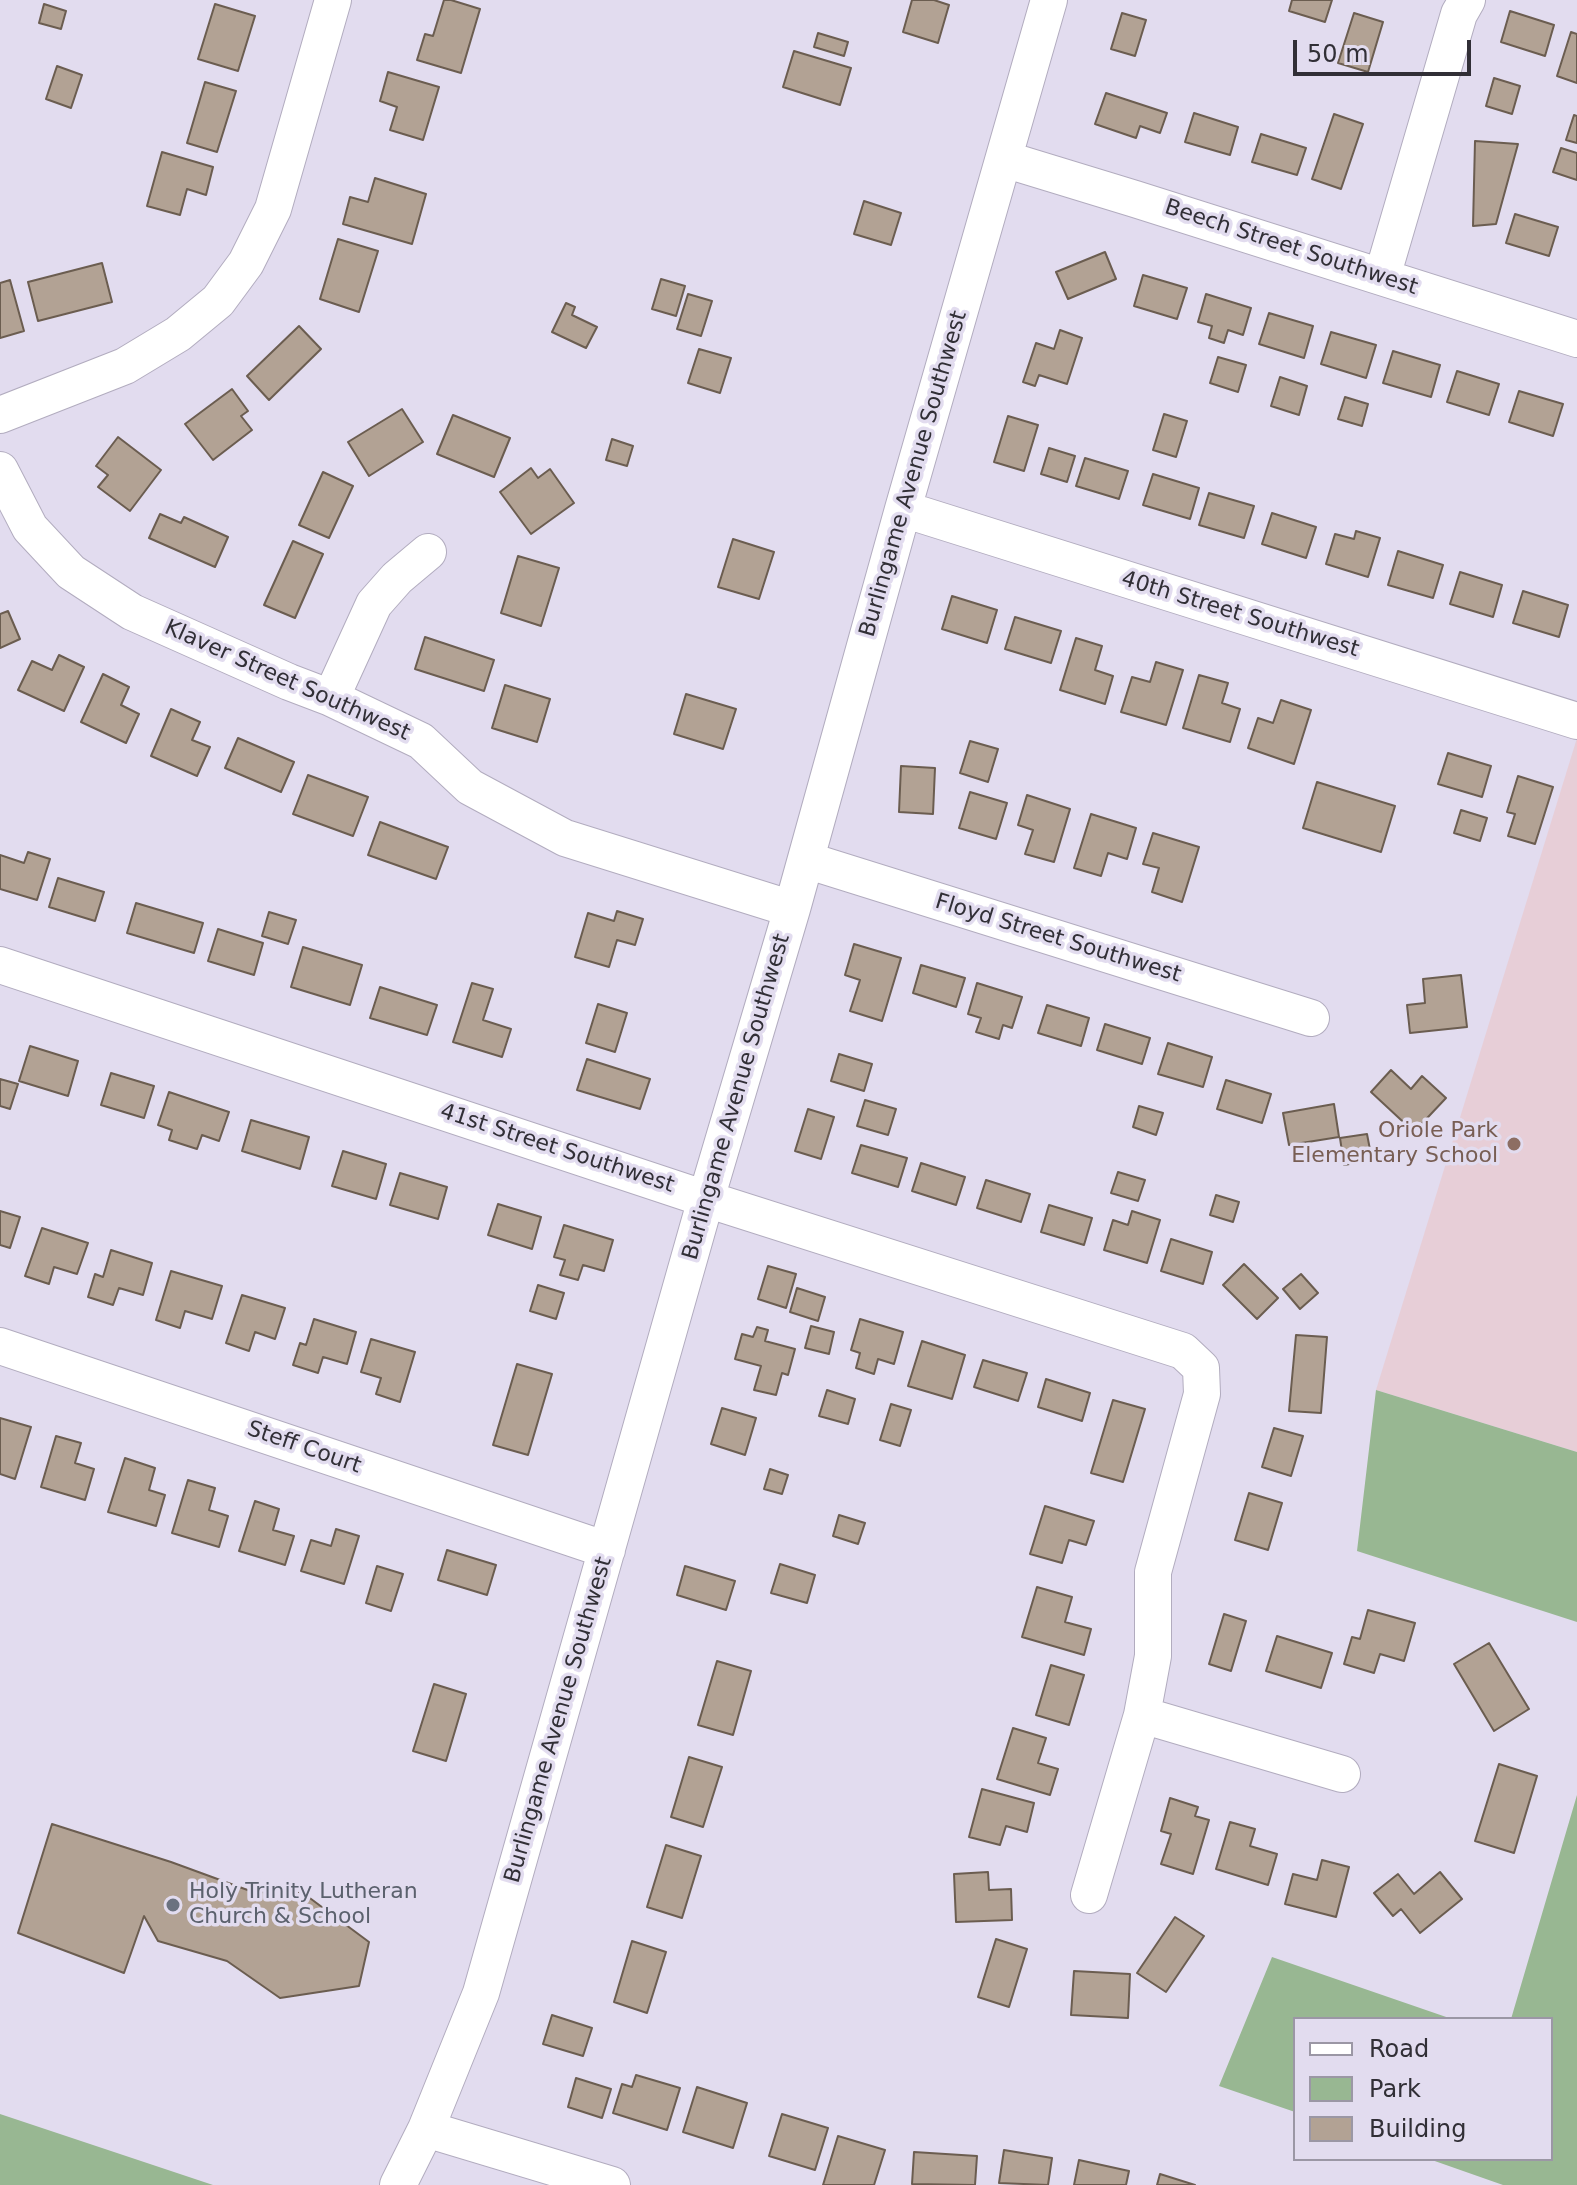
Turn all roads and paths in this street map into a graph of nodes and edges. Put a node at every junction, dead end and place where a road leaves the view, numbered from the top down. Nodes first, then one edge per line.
1 (333, 0) edge
2 (1049, 0) edge
3 (1467, 0) edge
4 (1004, 159) junction
5 (1382, 277) junction
6 (1577, 339) edge
7 (0, 415) edge
8 (0, 470) edge
9 (903, 509) junction
10 (428, 552) dead end
11 (331, 698) junction
12 (1577, 721) edge
13 (806, 860) junction
14 (792, 909) junction
15 (0, 965) edge
16 (1311, 1018) dead end
17 (706, 1199) junction
18 (0, 1346) edge
19 (607, 1550) junction
20 (1142, 1715) junction
21 (1342, 1774) dead end
22 (1089, 1895) dead end
23 (426, 2129) junction
24 (398, 2185) edge
25 (612, 2185) edge

1 - 7 street
2 - 4 street, Burlingame Avenue Southwest
3 - 5 street
4 - 5 street, Beech Street Southwest
4 - 9 street, Burlingame Avenue Southwest
5 - 6 street, Beech Street Southwest
8 - 11 street, Klaver Street Southwest
9 - 12 street, 40th Street Southwest
9 - 13 street, Burlingame Avenue Southwest
10 - 11 street
11 - 14 street, Klaver Street Southwest
13 - 14 street, Burlingame Avenue Southwest
13 - 16 street, Floyd Street Southwest
14 - 17 street, Burlingame Avenue Southwest
15 - 17 street, 41st Street Southwest
17 - 19 street, Burlingame Avenue Southwest
17 - 20 street, 41st Street Southwest
18 - 19 street, Steff Court
19 - 23 street, Burlingame Avenue Southwest
20 - 21 street
20 - 22 street
23 - 24 street, Burlingame Avenue Southwest
23 - 25 street

